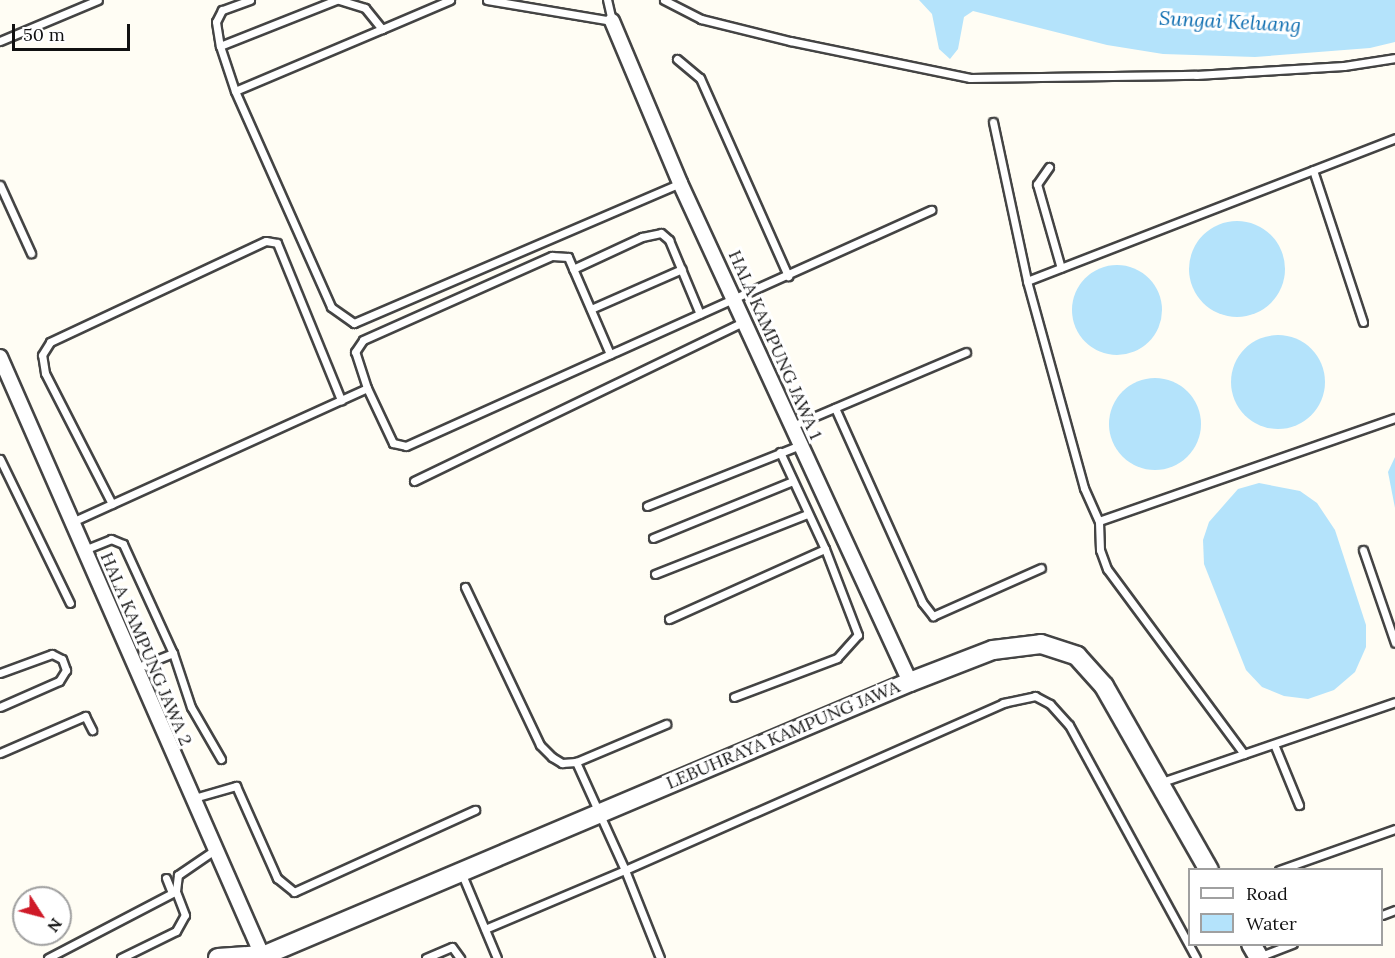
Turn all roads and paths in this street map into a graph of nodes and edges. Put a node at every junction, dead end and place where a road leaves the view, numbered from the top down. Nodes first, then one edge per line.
1 (98, 0) edge
2 (250, 0) edge
3 (338, 0) edge
4 (450, 0) edge
5 (487, 0) edge
6 (607, 0) edge
7 (664, 0) edge
8 (367, 4) edge
9 (612, 21) junction
10 (382, 30) junction
11 (0, 41) edge
12 (220, 46) junction
13 (1395, 58) edge
14 (676, 59) dead end
15 (235, 91) junction
16 (993, 122) dead end
17 (1395, 138) edge
18 (1049, 167) dead end
19 (1313, 170) junction
20 (680, 183) junction
21 (0, 184) edge
22 (931, 210) dead end
23 (32, 253) dead end
24 (1061, 268) junction
25 (573, 269) junction
26 (682, 269) junction
27 (788, 276) junction
28 (1027, 281) junction
29 (735, 299) junction
30 (591, 309) junction
31 (700, 314) junction
32 (745, 321) junction
33 (1363, 322) dead end
34 (966, 352) dead end
35 (610, 354) junction
36 (0, 357) edge
37 (367, 388) junction
38 (341, 400) junction
39 (835, 408) junction
40 (1395, 418) edge
41 (792, 426) junction
42 (800, 445) junction
43 (780, 452) junction
44 (0, 459) edge
45 (414, 481) dead end
46 (793, 482) junction
47 (112, 504) junction
48 (647, 506) dead end
49 (807, 514) junction
50 (1099, 520) junction
51 (72, 522) junction
52 (653, 537) dead end
53 (825, 549) junction
54 (84, 550) junction
55 (1363, 550) dead end
56 (1041, 568) dead end
57 (655, 574) dead end
58 (465, 587) dead end
59 (70, 603) dead end
60 (669, 619) dead end
61 (1395, 643) edge
62 (173, 653) junction
63 (136, 668) junction
64 (0, 673) edge
65 (910, 682) junction
66 (734, 697) dead end
67 (1395, 702) edge
68 (0, 707) edge
69 (666, 724) dead end
70 (92, 730) dead end
71 (1274, 744) junction
72 (0, 753) edge
73 (1244, 754) junction
74 (220, 759) dead end
75 (576, 762) junction
76 (1159, 783) junction
77 (191, 799) junction
78 (1299, 805) dead end
79 (475, 810) dead end
80 (600, 812) junction
81 (1395, 829) edge
82 (213, 851) junction
83 (1208, 868) edge
84 (1285, 868) edge
85 (625, 870) junction
86 (460, 871) junction
87 (166, 878) dead end
88 (174, 892) junction
89 (485, 929) junction
90 (1188, 943) edge
91 (1288, 946) edge
92 (1256, 953) edge
93 (261, 957) edge
94 (48, 958) edge
95 (121, 958) edge
96 (218, 958) edge
97 (426, 958) edge
98 (460, 958) edge
99 (496, 958) edge
100 (660, 958) edge

1 - 11 lane
2 - 12 lane
3 - 8 lane
3 - 12 lane
4 - 10 lane
5 - 9 lane
6 - 9 lane
7 - 13 lane
8 - 10 lane
9 - 20 street, HALA KAMPUNG JAWA 1
10 - 15 lane
12 - 15 lane
14 - 27 lane
15 - 20 lane
16 - 28 lane
17 - 19 lane
18 - 24 lane
19 - 24 lane
19 - 33 lane
20 - 29 street, HALA KAMPUNG JAWA 1
21 - 23 lane
22 - 27 lane
24 - 28 lane
25 - 26 lane
25 - 30 lane
25 - 37 lane
26 - 30 lane
26 - 31 lane
27 - 29 lane
28 - 50 lane
29 - 31 lane
29 - 32 street, HALA KAMPUNG JAWA 1
30 - 35 lane
31 - 35 lane
32 - 41 street, HALA KAMPUNG JAWA 1
32 - 45 lane
34 - 39 lane
35 - 37 lane
36 - 51 street, HALA KAMPUNG JAWA 2
37 - 38 lane
38 - 47 lane
38 - 47 lane
39 - 41 lane
39 - 56 lane
40 - 50 lane
41 - 42 street, HALA KAMPUNG JAWA 1
42 - 43 lane
42 - 65 street, HALA KAMPUNG JAWA 1
43 - 46 lane
43 - 48 lane
44 - 59 lane
46 - 49 lane
46 - 52 lane
47 - 51 lane
49 - 53 lane
49 - 57 lane
50 - 73 lane
51 - 54 street, HALA KAMPUNG JAWA 2
53 - 60 lane
53 - 66 lane
54 - 62 lane
54 - 63 street, HALA KAMPUNG JAWA 2
55 - 61 lane
58 - 75 lane
62 - 63 lane
62 - 74 lane
63 - 77 street, HALA KAMPUNG JAWA 2
64 - 68 lane
65 - 76 street, LEBUHRAYA KAMPUNG JAWA
65 - 80 street, LEBUHRAYA KAMPUNG JAWA
67 - 71 lane
69 - 75 lane
70 - 72 lane
71 - 73 lane
71 - 78 lane
73 - 76 lane
75 - 80 lane
76 - 83 street, LEBUHRAYA KAMPUNG JAWA
77 - 79 lane
77 - 82 street, HALA KAMPUNG JAWA 2
80 - 85 lane
80 - 86 street, LEBUHRAYA KAMPUNG JAWA
81 - 84 lane
82 - 88 lane
82 - 93 street, HALA KAMPUNG JAWA 2
85 - 89 lane
85 - 90 lane
85 - 100 lane
86 - 89 lane
86 - 93 street, LEBUHRAYA KAMPUNG JAWA
87 - 88 lane
88 - 94 lane
88 - 95 lane
89 - 99 lane
91 - 92 lane
93 - 96 street, LEBUHRAYA KAMPUNG JAWA
97 - 98 lane

